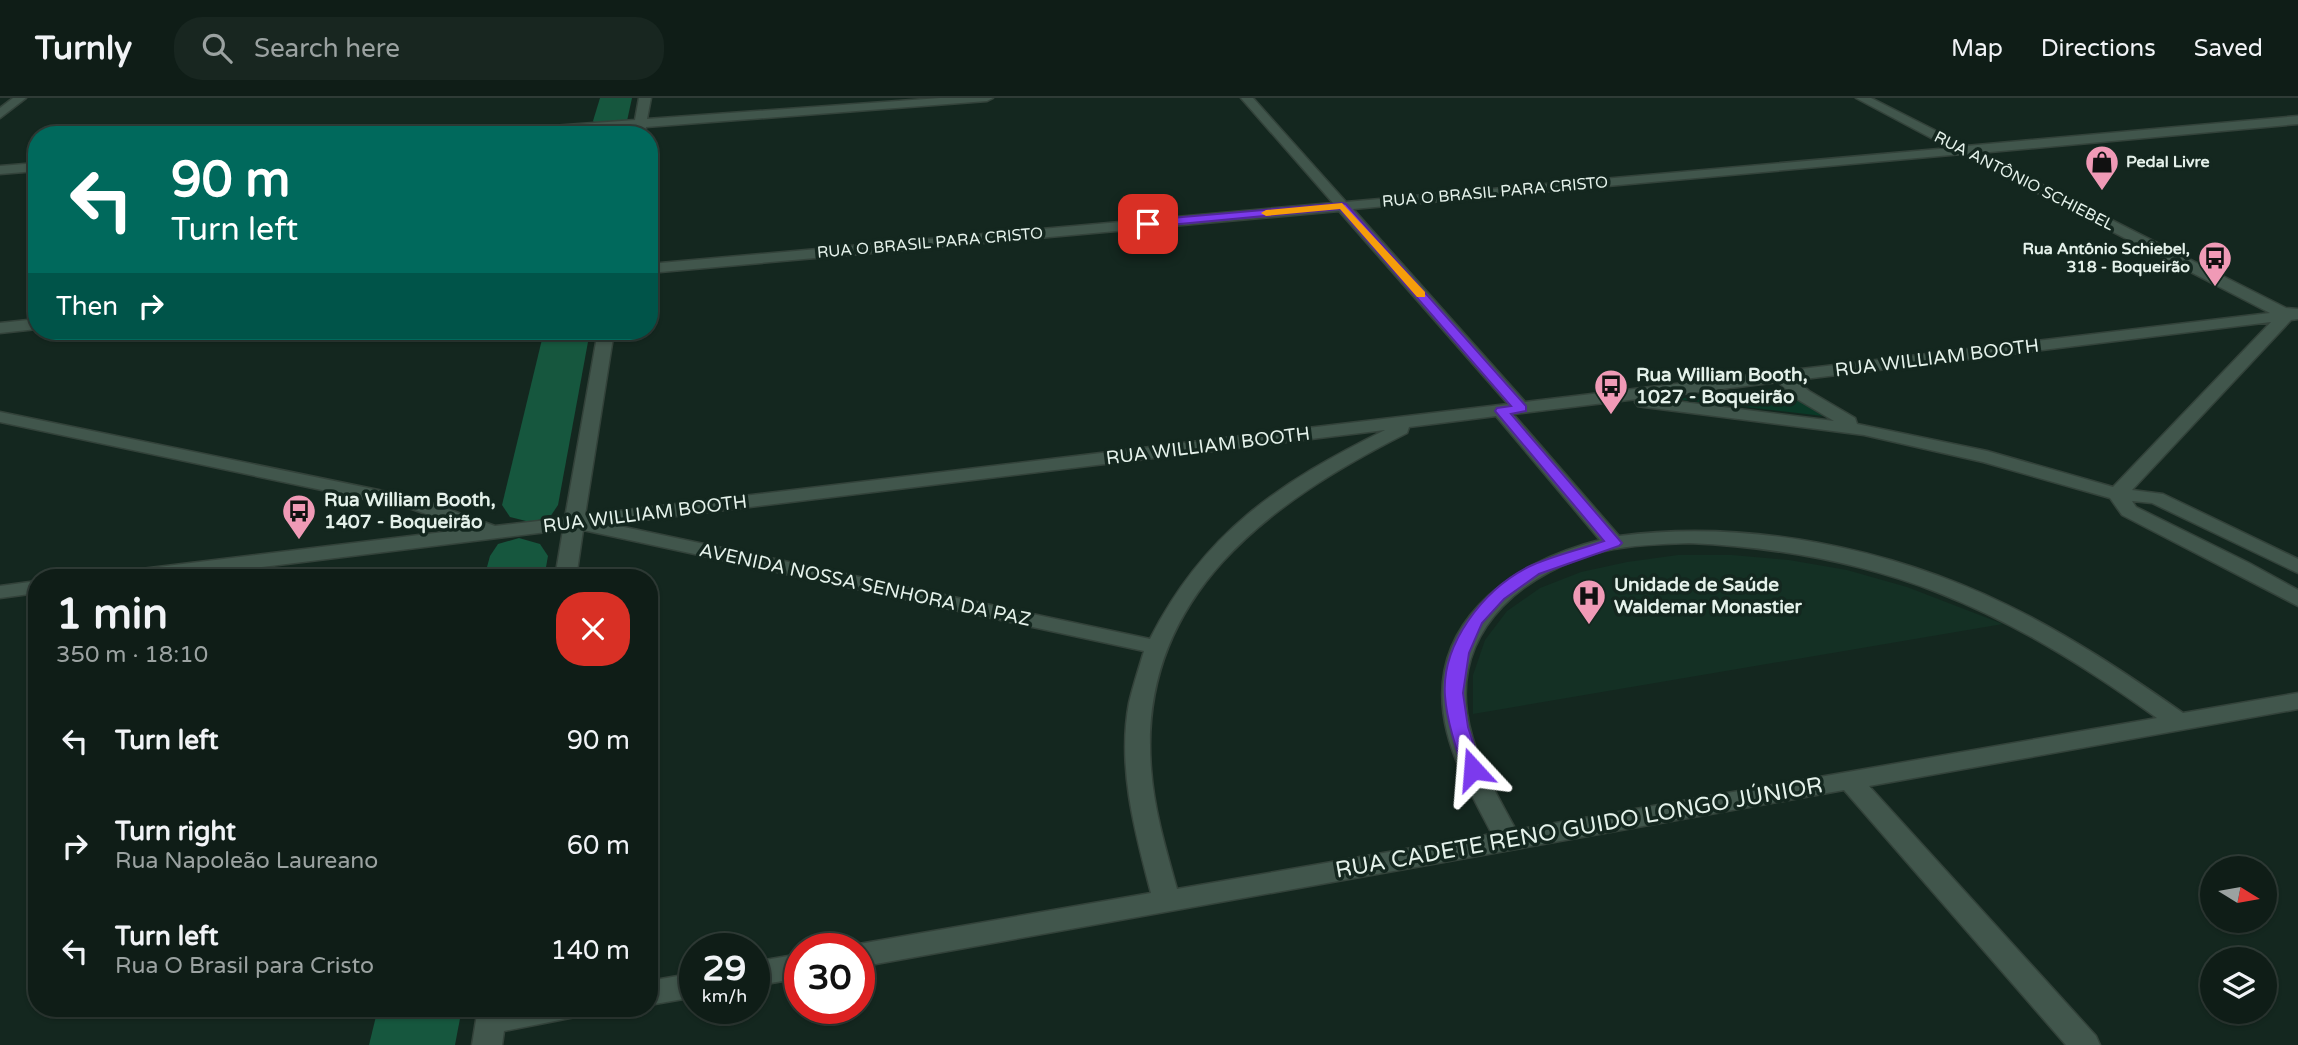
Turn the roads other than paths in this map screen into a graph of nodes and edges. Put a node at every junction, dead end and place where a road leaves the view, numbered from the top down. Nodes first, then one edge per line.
1 (20, 98) edge
2 (645, 98) edge
3 (987, 98) edge
4 (1247, 98) edge
5 (1862, 98) edge
6 (0, 114) edge
7 (2298, 120) edge
8 (640, 126) edge
9 (658, 127) edge
10 (1964, 150) junction
11 (28, 168) edge
12 (0, 170) edge
13 (1342, 206) junction
14 (658, 268) edge
15 (2295, 313) edge
16 (28, 325) edge
17 (0, 327) edge
18 (604, 340) edge
19 (1782, 377) junction
20 (1600, 399) junction
21 (1511, 410) junction
22 (0, 417) edge
23 (1420, 421) junction
24 (1864, 430) junction
25 (2117, 494) junction
26 (574, 522) junction
27 (494, 532) junction
28 (1614, 543) junction
29 (2272, 553) junction
30 (2242, 567) junction
31 (2298, 568) edge
32 (191, 569) edge
33 (566, 569) edge
34 (28, 588) edge
35 (0, 592) edge
36 (2298, 598) edge
37 (1156, 647) junction
38 (2298, 701) edge
39 (2179, 722) junction
40 (1849, 780) junction
41 (1509, 841) junction
42 (1167, 901) junction
43 (875, 953) edge
44 (679, 988) edge
45 (658, 991) edge
46 (525, 1017) edge
47 (490, 1025) edge
48 (2085, 1045) edge

1 - 6 street
2 - 8 street
3 - 9 street
4 - 13 street
5 - 10 street, RUA ANTÔNIO SCHIEBEL
7 - 10 street, RUA O BRASIL PARA CRISTO
10 - 13 street, RUA O BRASIL PARA CRISTO
10 - 15 street, RUA ANTÔNIO SCHIEBEL
11 - 12 street
13 - 14 street, RUA O BRASIL PARA CRISTO
13 - 21 street
15 - 19 street, RUA WILLIAM BOOTH
15 - 25 street
16 - 17 street
18 - 26 street
19 - 20 street, RUA WILLIAM BOOTH
19 - 24 street
20 - 21 street, RUA WILLIAM BOOTH
20 - 24 street
21 - 23 street, RUA WILLIAM BOOTH
21 - 28 street
22 - 27 street
23 - 26 street, RUA WILLIAM BOOTH
23 - 37 street
24 - 25 street
25 - 29 street
25 - 30 street
26 - 27 street, RUA WILLIAM BOOTH
26 - 33 street
26 - 37 street, AVENIDA NOSSA SENHORA DA PAZ
27 - 32 street, RUA WILLIAM BOOTH
28 - 39 street
28 - 41 street
29 - 30 street
29 - 31 street
30 - 36 street
34 - 35 street
37 - 42 street
38 - 39 street, RUA CADETE RENO GUIDO LONGO JÚNIOR
39 - 40 street, RUA CADETE RENO GUIDO LONGO JÚNIOR
40 - 41 street, RUA CADETE RENO GUIDO LONGO JÚNIOR
40 - 48 street
41 - 42 street, RUA CADETE RENO GUIDO LONGO JÚNIOR
42 - 43 street, RUA CADETE RENO GUIDO LONGO JÚNIOR
44 - 45 street
46 - 47 street

